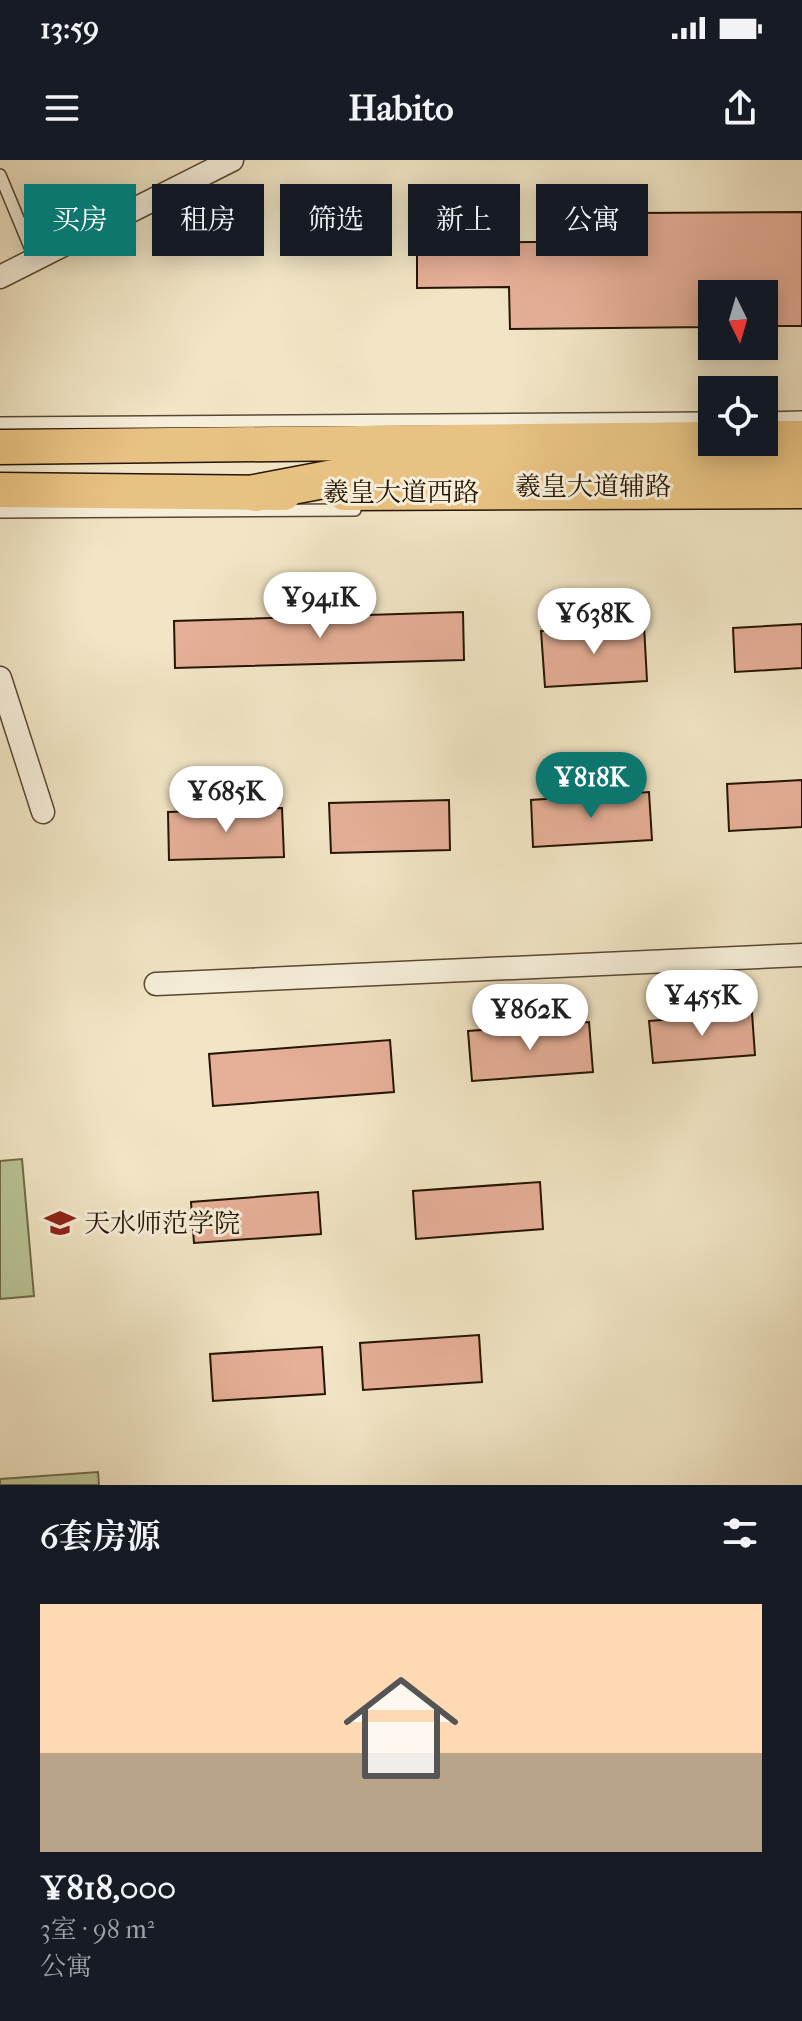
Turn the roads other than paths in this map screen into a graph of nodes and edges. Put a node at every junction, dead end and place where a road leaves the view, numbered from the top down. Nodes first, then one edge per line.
1 (232, 160) edge
2 (0, 175) edge
3 (35, 259) junction
4 (0, 277) edge
5 (802, 417) edge
6 (698, 418) edge
7 (778, 418) edge
8 (0, 423) edge
9 (778, 438) edge
10 (802, 438) edge
11 (698, 439) edge
12 (0, 447) edge
13 (802, 461) edge
14 (0, 490) edge
15 (802, 491) edge
16 (255, 493) junction
17 (369, 509) dead end
18 (0, 512) edge
19 (0, 678) edge
20 (43, 812) dead end
21 (802, 955) edge
22 (156, 984) dead end

1 - 3 street
2 - 3 lane
3 - 4 street
5 - 7 lane
6 - 8 lane
9 - 10 main road
11 - 12 main road, 羲皇大道西路
13 - 16 highway
14 - 16 main road, 羲皇大道西路
15 - 16 main road, 羲皇大道西路
17 - 18 lane
19 - 20 street
21 - 22 street

